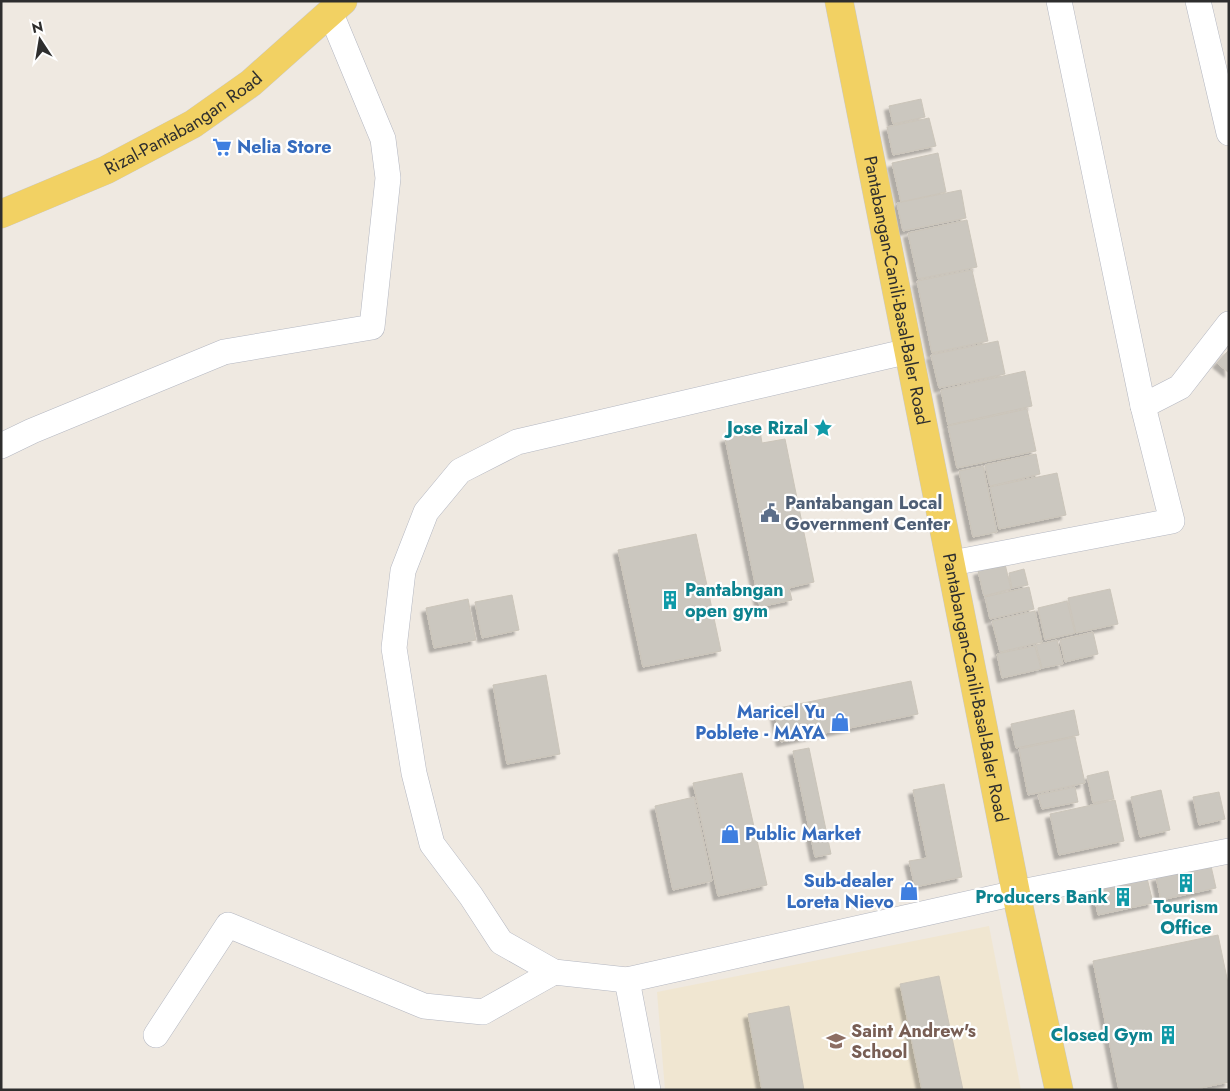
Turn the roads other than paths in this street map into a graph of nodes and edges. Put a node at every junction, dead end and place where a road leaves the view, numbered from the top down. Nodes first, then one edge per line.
1 (831, 1) edge
2 (838, 1) edge
3 (1059, 1) edge
4 (1198, 1) edge
5 (337, 8) edge
6 (854, 79) junction
7 (1229, 133) edge
8 (1, 214) edge
9 (1229, 324) edge
10 (909, 350) junction
11 (1143, 406) junction
12 (1, 446) edge
13 (952, 563) junction
14 (1229, 851) edge
15 (1016, 893) junction
16 (554, 972) junction
17 (627, 980) junction
18 (156, 1035) dead end
19 (648, 1090) edge
20 (1059, 1090) edge

1 - 6 main road, Pantabangan-Canili-Basal-Baler Road
2 - 6 main road, Pantabangan-Canili-Basal-Baler Road
3 - 11 street
4 - 7 street
5 - 8 main road, Rizal-Pantabangan Road
5 - 12 street
6 - 10 main road, Pantabangan-Canili-Basal-Baler Road
9 - 11 street
10 - 13 main road, Pantabangan-Canili-Basal-Baler Road
10 - 16 street
11 - 13 street
13 - 15 main road, Pantabangan-Canili-Basal-Baler Road
14 - 15 street
15 - 17 street
15 - 20 main road, Pantabangan-Canili-Basal-Baler Road
16 - 17 street
16 - 18 street
17 - 19 street

